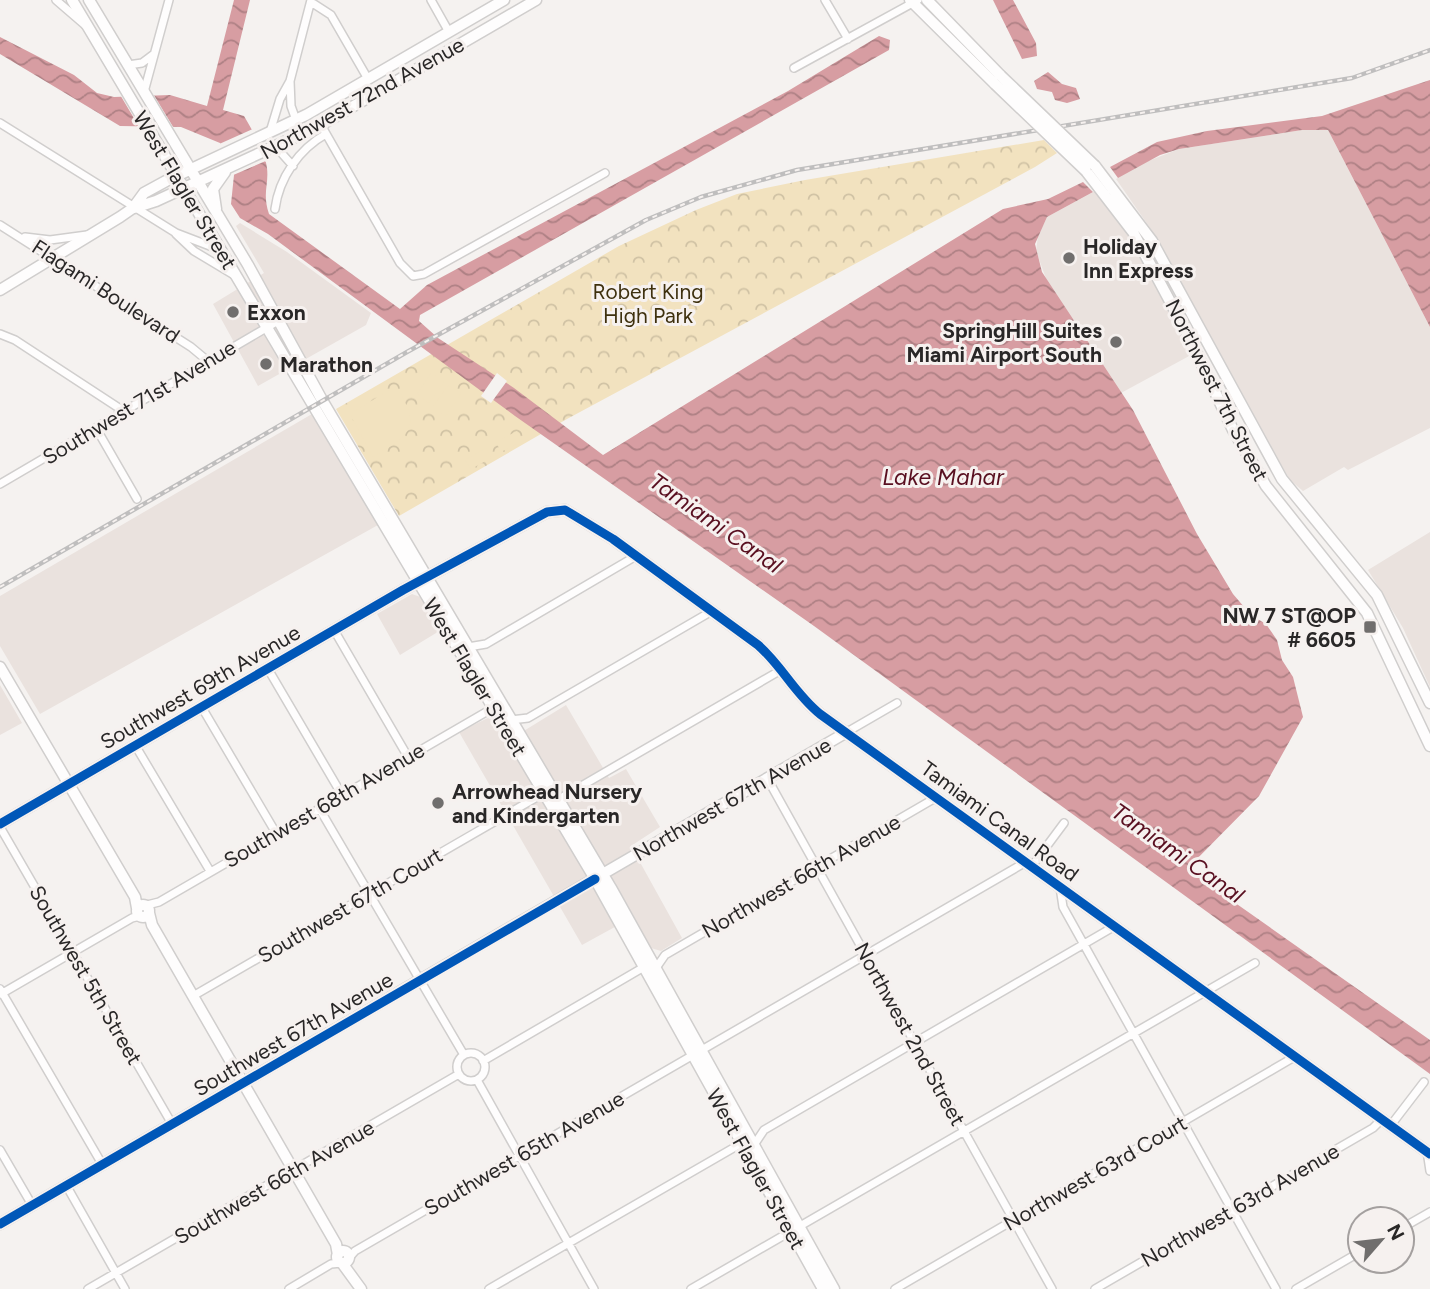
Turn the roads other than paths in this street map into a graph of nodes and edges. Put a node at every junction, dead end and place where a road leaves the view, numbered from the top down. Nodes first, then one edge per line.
1 (56, 0) edge
2 (72, 0) edge
3 (89, 0) edge
4 (169, 0) edge
5 (431, 0) edge
6 (504, 0) edge
7 (536, 0) edge
8 (825, 0) edge
9 (927, 0) edge
10 (311, 1) edge
11 (913, 1) edge
12 (88, 26) junction
13 (449, 32) junction
14 (848, 39) junction
15 (457, 46) junction
16 (154, 53) junction
17 (128, 65) junction
18 (794, 68) dead end
19 (368, 79) junction
20 (290, 80) junction
21 (998, 80) junction
22 (144, 92) junction
23 (376, 93) junction
24 (313, 111) junction
25 (296, 120) junction
26 (0, 123) edge
27 (324, 129) junction
28 (265, 134) junction
29 (272, 150) junction
30 (293, 166) junction
31 (1091, 168) junction
32 (189, 169) junction
33 (227, 169) junction
34 (605, 173) dead end
35 (176, 175) junction
36 (196, 181) junction
37 (185, 187) junction
38 (133, 208) junction
39 (275, 209) dead end
40 (218, 217) junction
41 (0, 225) edge
42 (176, 233) junction
43 (92, 234) junction
44 (21, 237) junction
45 (223, 251) junction
46 (55, 258) junction
47 (239, 278) junction
48 (15, 282) junction
49 (0, 290) edge
50 (0, 297) edge
51 (278, 321) junction
52 (268, 327) junction
53 (2, 332) edge
54 (209, 362) junction
55 (125, 412) junction
56 (96, 428) junction
57 (356, 468) junction
58 (0, 484) edge
59 (137, 499) dead end
60 (560, 509) joint
61 (636, 556) junction
62 (422, 580) junction
63 (712, 611) junction
64 (334, 630) junction
65 (486, 644) junction
66 (468, 647) junction
67 (475, 659) junction
68 (0, 667) edge
69 (268, 668) junction
70 (781, 670) junction
71 (897, 703) dead end
72 (1430, 703) edge
73 (201, 706) junction
74 (493, 708) junction
75 (528, 718) junction
76 (512, 720) junction
77 (847, 732) junction
78 (519, 733) junction
79 (135, 745) junction
80 (1430, 746) edge
81 (408, 757) junction
82 (767, 778) junction
83 (69, 784) junction
84 (544, 793) junction
85 (342, 795) junction
86 (937, 797) junction
87 (559, 799) junction
88 (319, 808) junction
89 (1064, 823) dead end
90 (0, 825) edge
91 (276, 833) junction
92 (1029, 864) junction
93 (817, 867) junction
94 (210, 872) junction
95 (598, 876) junction
96 (1059, 886) junction
97 (370, 894) junction
98 (143, 911) junction
99 (1115, 926) junction
100 (1084, 944) junction
101 (72, 952) junction
102 (665, 955) junction
103 (866, 955) junction
104 (649, 956) junction
105 (1255, 963) dead end
106 (644, 967) junction
107 (656, 968) junction
108 (421, 979) junction
109 (1, 992) edge
110 (1206, 992) junction
111 (193, 996) junction
112 (1134, 1033) junction
113 (915, 1042) junction
114 (697, 1053) junction
115 (464, 1055) junction
116 (1296, 1056) junction
117 (483, 1061) junction
118 (459, 1074) junction
119 (477, 1080) junction
120 (244, 1082) junction
121 (1424, 1082) dead end
122 (1183, 1122) junction
123 (1386, 1122) junction
124 (172, 1124) junction
125 (764, 1130) junction
126 (746, 1131) junction
127 (964, 1132) junction
128 (742, 1143) junction
129 (754, 1145) junction
130 (0, 1150) edge
131 (1428, 1152) edge
132 (520, 1156) junction
133 (102, 1164) junction
134 (294, 1170) junction
135 (1430, 1171) edge
136 (66, 1185) junction
137 (32, 1205) junction
138 (1232, 1209) junction
139 (1014, 1220) junction
140 (0, 1224) edge
141 (795, 1229) junction
142 (568, 1243) junction
143 (343, 1257) junction
144 (1346, 1260) edge
145 (116, 1273) junction
146 (88, 1289) edge
147 (125, 1289) edge
148 (289, 1289) edge
149 (361, 1289) edge
150 (489, 1289) edge
151 (594, 1289) edge
152 (691, 1289) edge
153 (823, 1289) edge
154 (834, 1289) edge
155 (895, 1289) edge
156 (1052, 1289) edge
157 (1095, 1289) edge
158 (1276, 1289) edge
159 (1296, 1289) edge

1 - 12 street
2 - 12 main road, West Flagler Street
3 - 17 main road, West Flagler Street
4 - 16 street
5 - 13 street
6 - 13 main road, Northwest 72nd Avenue
7 - 15 main road, Northwest 72nd Avenue
8 - 14 street
9 - 21 main road, Northwest 7th Street
10 - 19 street
10 - 20 street
11 - 14 street
11 - 21 main road, Northwest 7th Street
12 - 35 main road, West Flagler Street
13 - 15 main road
13 - 19 main road, Northwest 72nd Avenue
14 - 18 street
15 - 23 main road, Northwest 72nd Avenue
16 - 17 street
16 - 22 street
17 - 22 main road, West Flagler Street
19 - 23 main road
19 - 24 main road, Northwest 72nd Avenue
20 - 25 street
20 - 28 street
21 - 31 main road, Northwest 7th Street, bridge
22 - 32 main road, West Flagler Street
23 - 27 main road, Northwest 72nd Avenue
24 - 25 main road, Northwest 72nd Avenue
24 - 27 main road
25 - 28 main road, Northwest 72nd Avenue
26 - 38 street
27 - 29 main road, Northwest 72nd Avenue
27 - 30 street
27 - 34 street
28 - 32 main road, Northwest 72nd Avenue
29 - 30 street
29 - 33 main road, Northwest 72nd Avenue
30 - 39 street
31 - 72 main road, Northwest 7th Street
31 - 80 main road, Northwest 7th Street
32 - 35 main road, Northwest 72nd Avenue
32 - 36 main road, West Flagler Street
33 - 36 main road, Northwest 72nd Avenue
33 - 40 main road
35 - 37 main road, West Flagler Street
35 - 38 main road, Northwest 72nd Avenue
36 - 37 main road, Northwest 72nd Avenue
36 - 40 main road, West Flagler Street
37 - 38 main road, Northwest 72nd Avenue
37 - 45 main road, West Flagler Street
38 - 42 street
38 - 43 main road
40 - 51 main road, West Flagler Street
41 - 44 street, Flagami Boulevard
42 - 45 street
42 - 47 street
43 - 44 street
43 - 46 main road
44 - 46 street, Flagami Boulevard
45 - 47 main road, West Flagler Street
46 - 48 main road
46 - 54 street, Flagami Boulevard
47 - 52 main road, West Flagler Street
48 - 49 main road
48 - 50 main road
51 - 52 street, Southwest 71st Avenue
51 - 57 main road, West Flagler Street
52 - 54 street, Southwest 71st Avenue
52 - 57 main road, West Flagler Street
53 - 55 street
54 - 55 street, Southwest 71st Avenue
55 - 56 street, Southwest 71st Avenue
56 - 58 street, Southwest 71st Avenue
56 - 59 street
57 - 62 main road, West Flagler Street
60 - 61 main road, Tamiami Canal Road
60 - 62 main road, Southwest 69th Avenue
61 - 63 main road, Tamiami Canal Road
61 - 65 street
62 - 64 main road, Southwest 69th Avenue
62 - 66 main road, West Flagler Street
62 - 74 main road, West Flagler Street
63 - 70 main road, Tamiami Canal Road
63 - 75 street
64 - 69 main road, Southwest 69th Avenue
64 - 81 street
65 - 66 street
65 - 67 street
66 - 67 main road, West Flagler Street
67 - 76 main road, West Flagler Street
68 - 83 main road
69 - 73 main road, Southwest 69th Avenue
69 - 85 street
70 - 77 main road, Tamiami Canal Road
70 - 87 street
71 - 77 street, Northwest 67th Avenue
73 - 79 main road, Southwest 69th Avenue
73 - 91 street
74 - 81 street, Southwest 68th Avenue
74 - 84 main road, West Flagler Street
75 - 76 street
75 - 78 street
76 - 78 main road, West Flagler Street
77 - 82 main road, Northwest 67th Avenue
77 - 86 main road, Tamiami Canal Road
78 - 87 main road, West Flagler Street
79 - 83 main road, Southwest 69th Avenue
79 - 94 street
81 - 85 street, Southwest 68th Avenue
82 - 93 street, Northwest 2nd Street
82 - 95 main road, Northwest 67th Avenue
83 - 90 main road, Southwest 69th Avenue
83 - 98 main road
84 - 95 main road, West Flagler Street
84 - 97 street, Southwest 67th Court
85 - 88 street, Southwest 68th Avenue
86 - 92 main road, Tamiami Canal Road
86 - 93 street, Northwest 66th Avenue
87 - 95 main road, West Flagler Street
88 - 91 street, Southwest 68th Avenue
88 - 97 street
89 - 92 street
90 - 101 street, Southwest 5th Street
91 - 94 street, Southwest 68th Avenue
92 - 96 main road, Tamiami Canal Road
92 - 103 street, Southwest 65th Avenue
93 - 102 street, Northwest 66th Avenue
93 - 103 street, Northwest 2nd Street
94 - 98 street, Southwest 68th Avenue
95 - 104 main road, West Flagler Street
95 - 106 main road, West Flagler Street
95 - 108 main road, Southwest 67th Avenue
96 - 99 main road, Tamiami Canal Road
96 - 100 street
97 - 108 street
97 - 111 street, Southwest 67th Court
98 - 101 street, Southwest 68th Avenue
98 - 111 main road
99 - 100 street
99 - 110 main road, Tamiami Canal Road
100 - 112 street
100 - 113 street
101 - 109 street, Southwest 68th Avenue
101 - 124 street, Southwest 5th Street
102 - 104 street, Northwest 66th Avenue
102 - 107 street, Northwest 66th Avenue
103 - 113 street, Northwest 2nd Street
103 - 114 street, Southwest 65th Avenue
104 - 107 main road, West Flagler Street
105 - 110 street
106 - 114 main road, West Flagler Street
106 - 117 street
107 - 114 main road, West Flagler Street
108 - 115 street
108 - 120 main road, Southwest 67th Avenue
109 - 133 street
110 - 112 street
110 - 116 main road, Tamiami Canal Road
111 - 120 main road
112 - 122 street
112 - 127 street
113 - 125 street
113 - 127 street, Northwest 2nd Street
114 - 126 main road, West Flagler Street
114 - 128 main road, West Flagler Street
114 - 132 street, Southwest 65th Avenue
115 - 117 street
115 - 118 street
116 - 122 street, Northwest 63rd Court
116 - 123 main road, Tamiami Canal Road
117 - 119 street
118 - 119 street
118 - 134 street, Southwest 66th Avenue
119 - 132 street
120 - 124 main road, Southwest 67th Avenue
120 - 134 main road
121 - 123 street, Northwest 63rd Avenue
122 - 138 street
122 - 139 street, Northwest 63rd Court
123 - 131 main road, Tamiami Canal Road
123 - 138 street, Northwest 63rd Avenue
124 - 133 main road, Southwest 67th Avenue
125 - 126 street
125 - 129 street
126 - 129 main road, West Flagler Street
127 - 139 street, Northwest 2nd Street
127 - 141 street
128 - 141 main road, West Flagler Street
128 - 142 street
129 - 141 main road, West Flagler Street
130 - 137 street
131 - 135 street
132 - 142 street
132 - 143 street, Southwest 65th Avenue
133 - 136 main road, Southwest 67th Avenue
134 - 143 main road
134 - 145 street, Southwest 66th Avenue
136 - 137 main road, Southwest 67th Avenue
136 - 145 street
137 - 140 main road, Southwest 67th Avenue
138 - 157 street, Northwest 63rd Avenue
138 - 158 street
139 - 155 street, Northwest 63rd Court
139 - 156 street, Northwest 2nd Street
141 - 152 street
141 - 153 main road, West Flagler Street
141 - 154 main road, West Flagler Street
142 - 150 street
142 - 151 street
143 - 148 street, Southwest 65th Avenue
143 - 149 main road
144 - 159 street
145 - 146 street, Southwest 66th Avenue
145 - 147 street

